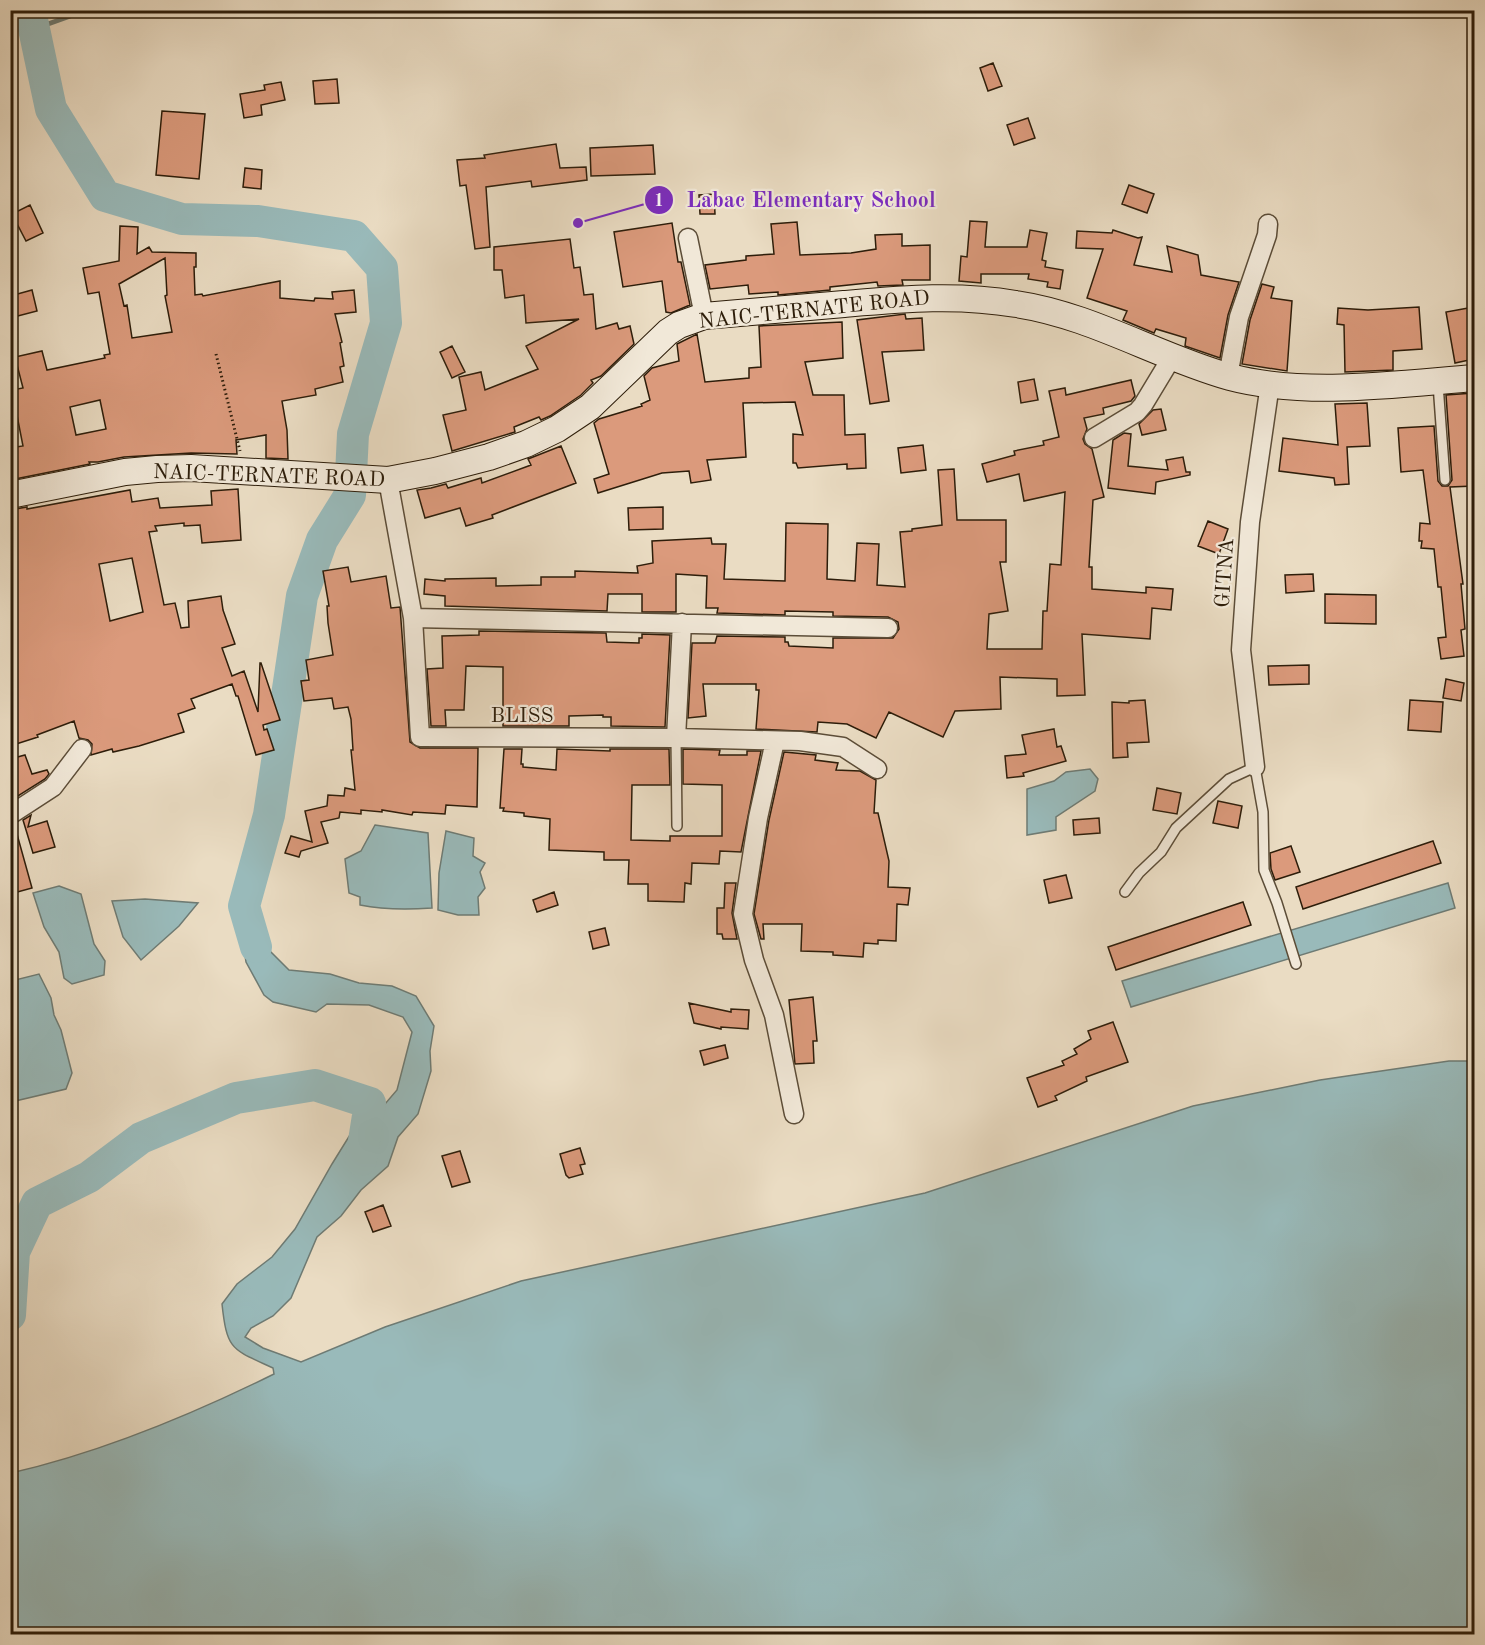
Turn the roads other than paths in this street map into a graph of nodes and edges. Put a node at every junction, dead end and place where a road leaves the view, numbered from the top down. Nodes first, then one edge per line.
1 (1268, 224) dead end
2 (688, 238) dead end
3 (704, 316) junction
4 (1172, 357) junction
5 (1228, 376) junction
6 (1474, 378) edge
7 (1438, 381) junction
8 (1270, 384) junction
9 (1094, 438) dead end
10 (388, 480) junction
11 (1445, 480) dead end
12 (10, 495) edge
13 (413, 618) junction
14 (682, 623) junction
15 (888, 628) dead end
16 (676, 738) junction
17 (775, 741) junction
18 (82, 749) dead end
19 (1256, 766) junction
20 (877, 769) dead end
21 (10, 814) edge
22 (677, 826) dead end
23 (1125, 892) dead end
24 (1296, 964) dead end
25 (794, 1114) dead end

1 - 5 street
2 - 3 street
3 - 4 main road, NAIC-TERNATE ROAD
3 - 10 main road, NAIC-TERNATE ROAD
4 - 5 main road, NAIC-TERNATE ROAD
4 - 9 street
5 - 8 main road, NAIC-TERNATE ROAD
6 - 7 main road, NAIC-TERNATE ROAD
7 - 8 main road, NAIC-TERNATE ROAD
7 - 11 lane
8 - 19 street, GITNA
10 - 12 main road, NAIC-TERNATE ROAD
10 - 13 street, BLISS
13 - 14 street
13 - 16 street, BLISS
14 - 15 street
14 - 16 street
16 - 17 street, BLISS
16 - 22 lane
17 - 20 street, BLISS
17 - 25 street
18 - 21 street
19 - 23 lane
19 - 24 lane

